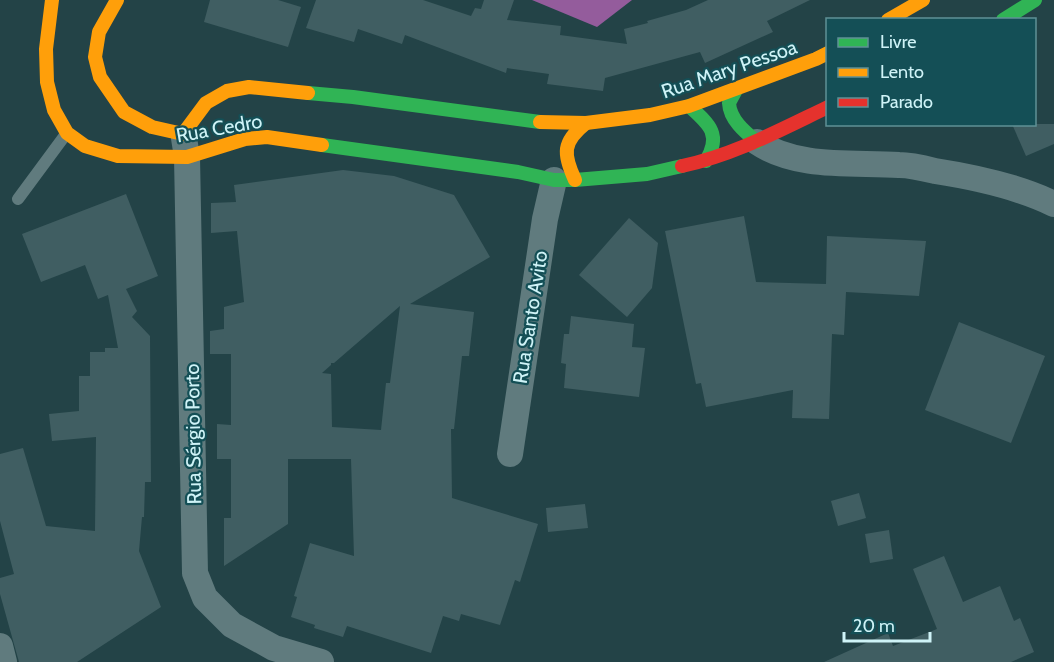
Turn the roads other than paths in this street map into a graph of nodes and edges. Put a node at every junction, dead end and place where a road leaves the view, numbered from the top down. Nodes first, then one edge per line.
1 (52, 0) edge
2 (117, 0) edge
3 (923, 0) edge
4 (1035, 0) edge
5 (892, 18) edge
6 (1006, 18) edge
7 (826, 54) edge
8 (736, 90) junction
9 (689, 106) junction
10 (826, 108) edge
11 (533, 122) junction
12 (586, 123) junction
13 (67, 133) junction
14 (539, 136) dead end
15 (757, 142) junction
16 (185, 145) junction
17 (706, 161) junction
18 (535, 162) dead end
19 (518, 172) junction
20 (564, 180) junction
21 (18, 199) dead end
22 (1054, 204) edge
23 (510, 454) dead end
24 (0, 646) edge
25 (4, 662) edge
26 (321, 662) edge

1 - 13 street
2 - 16 street, Rua Cedro
3 - 5 street
4 - 6 street
7 - 8 street, Rua Mary Pessoa
8 - 9 street, Rua Mary Pessoa
8 - 15 street
9 - 12 street, Rua Mary Pessoa
9 - 17 street
10 - 15 street
11 - 12 street, Rua Mary Pessoa
11 - 14 street
11 - 16 street, Rua Cedro
12 - 20 street
13 - 16 street, Rua Cedro
13 - 21 lane
15 - 17 street
15 - 22 street
16 - 19 street, Rua Cedro
16 - 26 street, Rua Sérgio Porto
17 - 20 street
18 - 19 street
19 - 20 street, Rua Cedro
20 - 23 street, Rua Santo Avito
24 - 25 street

